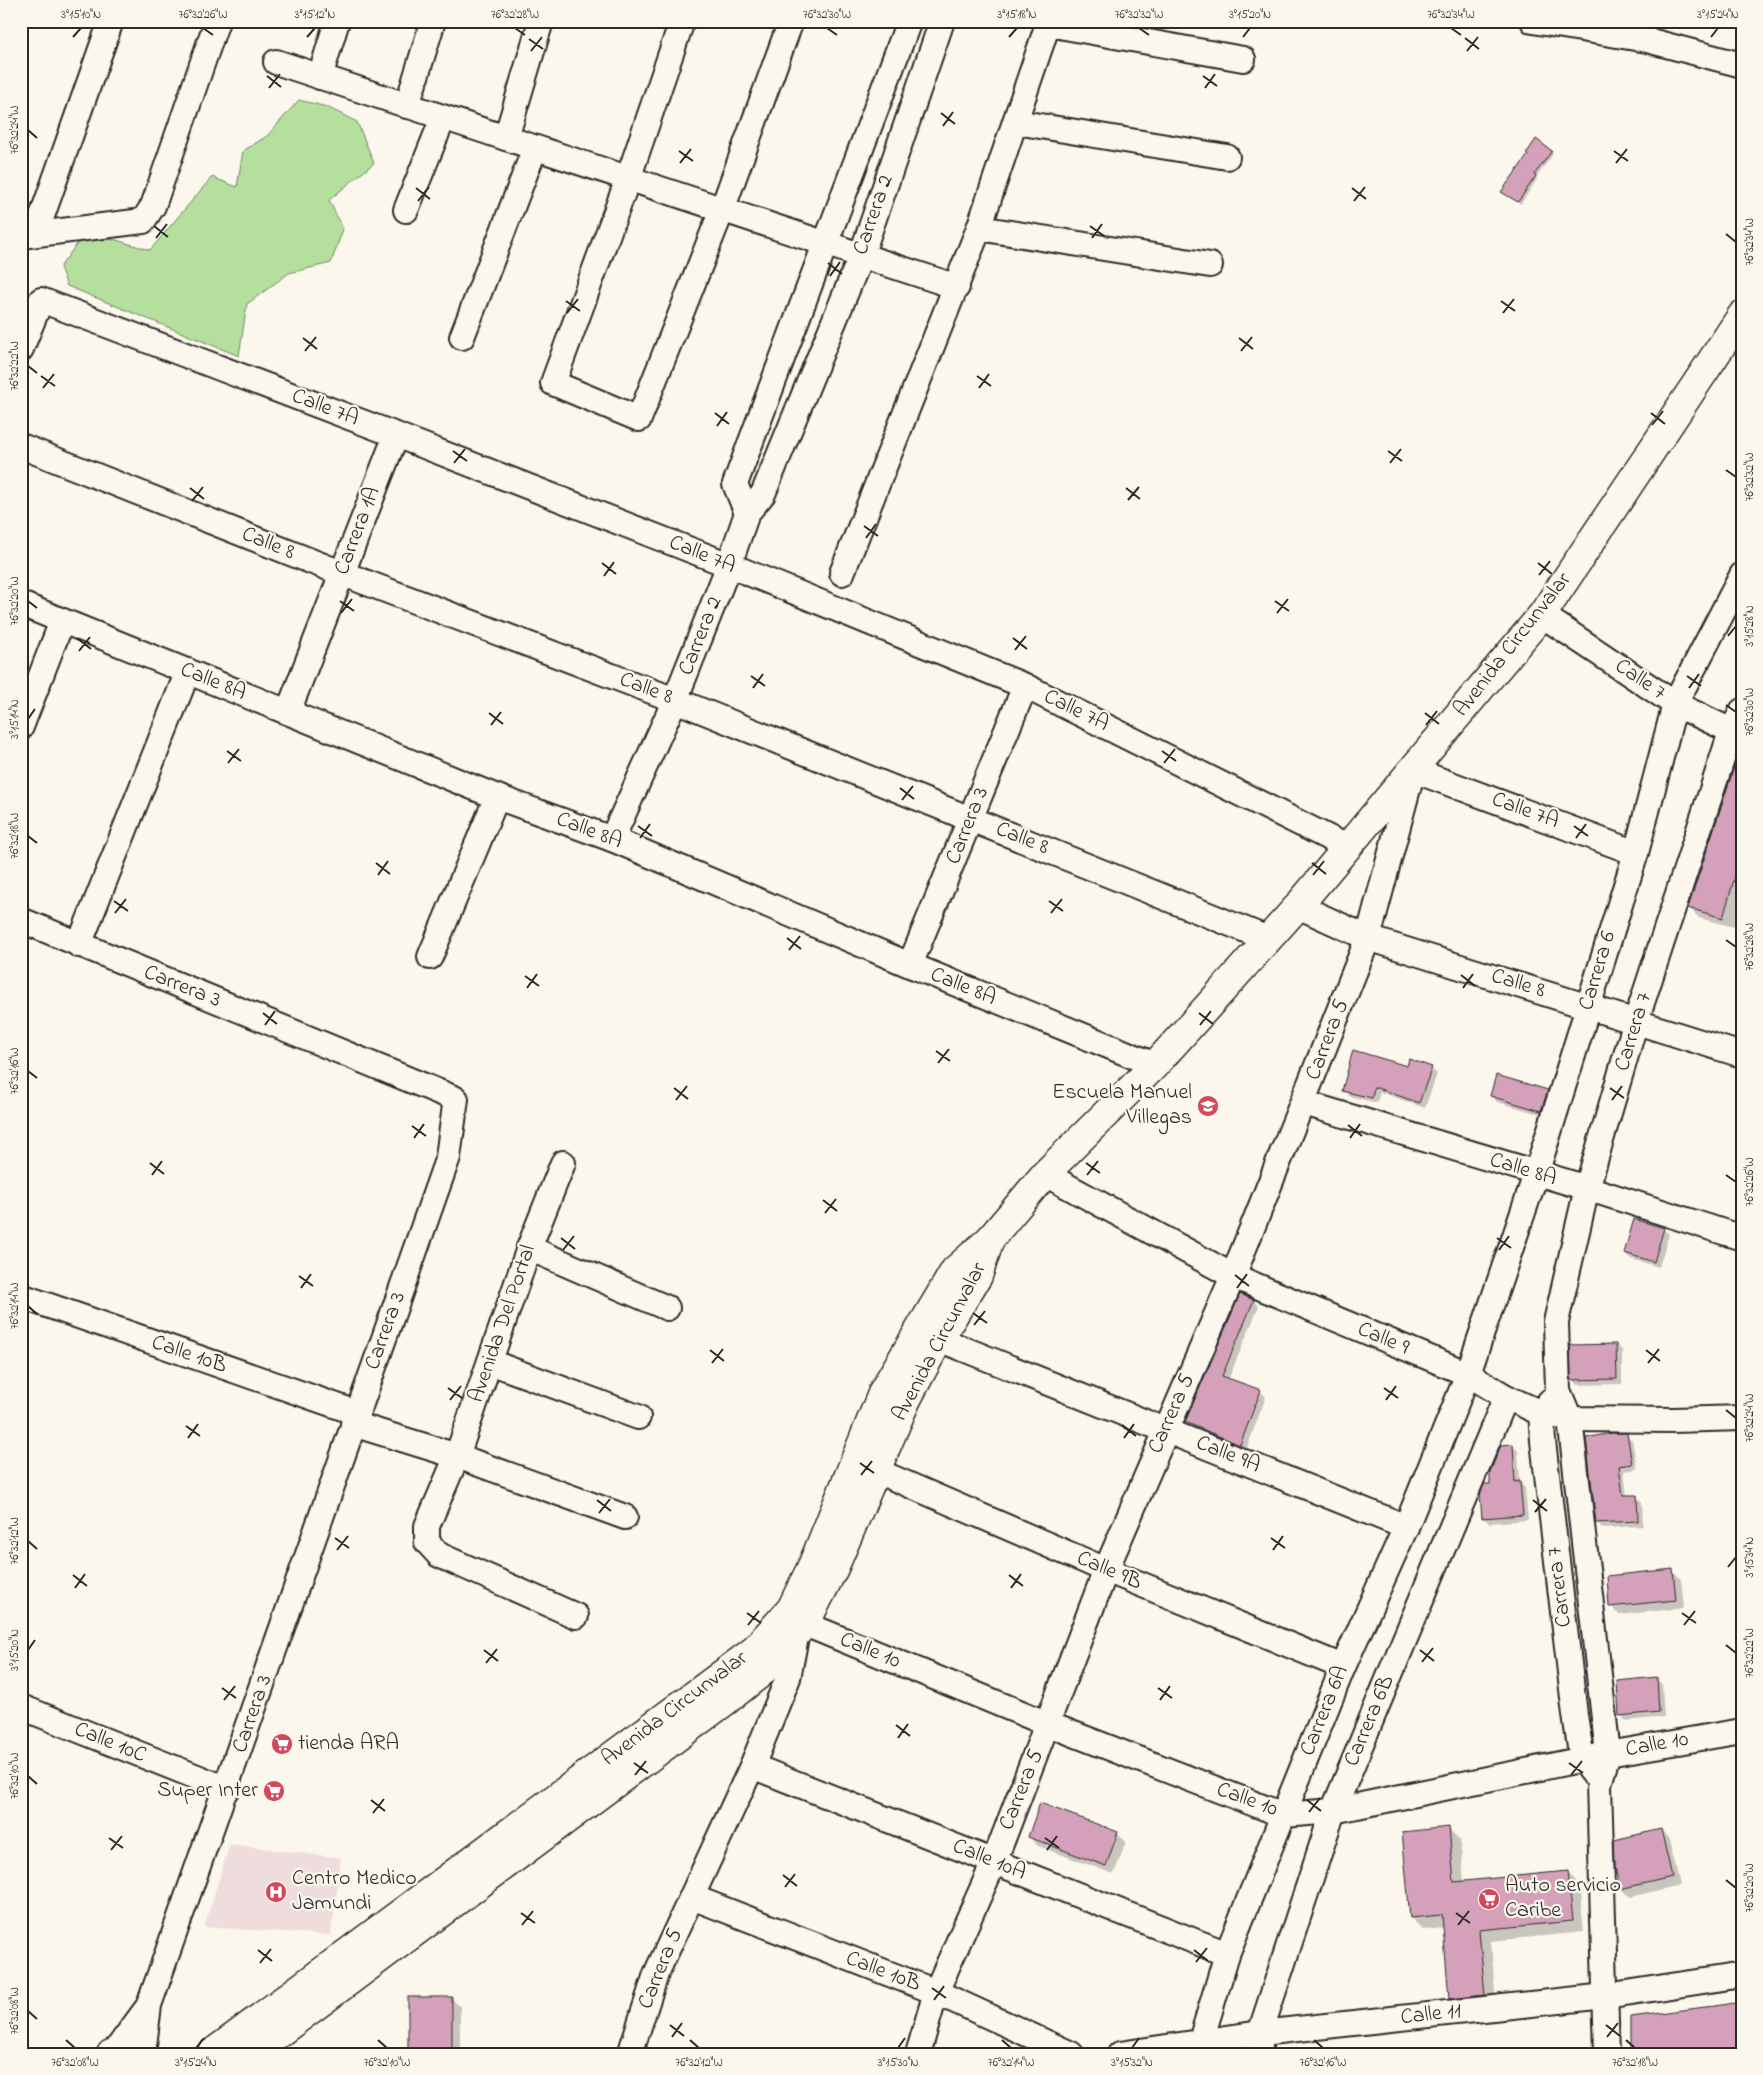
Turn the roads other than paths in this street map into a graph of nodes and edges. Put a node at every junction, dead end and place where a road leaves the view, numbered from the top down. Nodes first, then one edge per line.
1 (111, 21) edge
2 (217, 21) edge
3 (337, 21) edge
4 (433, 21) edge
5 (542, 21) edge
6 (682, 21) edge
7 (791, 21) edge
8 (909, 21) edge
9 (942, 21) edge
10 (1533, 21) edge
11 (1048, 22) edge
12 (1243, 59) dead end
13 (276, 62) dead end
14 (1742, 65) edge
15 (320, 77) junction
16 (407, 106) junction
17 (443, 118) junction
18 (1016, 122) junction
19 (506, 138) junction
20 (536, 148) junction
21 (1227, 157) dead end
22 (628, 179) junction
23 (406, 210) dead end
24 (722, 210) junction
25 (979, 228) junction
26 (28, 235) edge
27 (827, 244) junction
28 (861, 256) junction
29 (1210, 265) dead end
30 (956, 287) junction
31 (1742, 315) edge
32 (462, 337) dead end
33 (21, 349) edge
34 (396, 435) junction
35 (21, 446) edge
36 (747, 513) junction
37 (729, 565) junction
38 (341, 573) junction
39 (842, 573) dead end
40 (1742, 574) edge
41 (21, 604) edge
42 (1542, 615) junction
43 (62, 620) junction
44 (188, 672) junction
45 (1025, 686) junction
46 (675, 700) junction
47 (1676, 704) junction
48 (1742, 711) edge
49 (288, 712) junction
50 (23, 717) edge
51 (1736, 734) edge
52 (1414, 770) junction
53 (497, 797) junction
54 (972, 818) junction
55 (612, 839) junction
56 (1348, 847) junction
57 (1636, 853) junction
58 (1298, 906) junction
59 (21, 920) edge
60 (1368, 938) junction
61 (1268, 939) junction
62 (79, 945) junction
63 (430, 956) dead end
64 (910, 965) junction
65 (1587, 1006) junction
66 (1636, 1021) junction
67 (1742, 1054) edge
68 (1155, 1065) junction
69 (1304, 1103) junction
70 (563, 1163) dead end
71 (1046, 1174) junction
72 (1536, 1174) junction
73 (1587, 1188) junction
74 (1742, 1238) edge
75 (990, 1240) junction
76 (529, 1248) junction
77 (1233, 1276) junction
78 (21, 1296) edge
79 (667, 1308) dead end
80 (939, 1339) junction
81 (490, 1362) junction
82 (1468, 1374) junction
83 (1558, 1390) junction
84 (1506, 1397) junction
85 (1541, 1413) junction
86 (638, 1417) dead end
87 (1742, 1418) edge
88 (355, 1419) junction
89 (1570, 1419) junction
90 (1165, 1430) junction
91 (457, 1456) junction
92 (877, 1470) junction
93 (625, 1517) dead end
94 (1406, 1528) junction
95 (1106, 1570) junction
96 (576, 1616) dead end
97 (800, 1631) junction
98 (1343, 1667) junction
99 (21, 1707) edge
100 (1048, 1724) junction
101 (1742, 1731) edge
102 (1608, 1754) junction
103 (1582, 1760) junction
104 (752, 1766) junction
105 (1599, 1784) junction
106 (227, 1789) junction
107 (1333, 1811) junction
108 (1283, 1815) junction
109 (994, 1862) junction
110 (692, 1896) junction
111 (1227, 1954) junction
112 (1742, 1975) edge
113 (936, 1992) junction
114 (1606, 1996) junction
115 (149, 2005) junction
116 (1260, 2043) edge
117 (1198, 2048) edge
118 (116, 2053) edge
119 (143, 2054) edge
120 (211, 2054) edge
121 (251, 2054) edge
122 (630, 2054) edge
123 (918, 2054) edge
124 (1071, 2054) edge
125 (1120, 2054) edge
126 (1608, 2054) edge

1 - 26 street
2 - 26 street
3 - 15 street
4 - 16 street
5 - 19 street
6 - 22 street
7 - 24 street
8 - 27 street, Carrera 2
9 - 28 street, Carrera 2
10 - 14 street
11 - 12 street
11 - 18 street
13 - 15 street
15 - 16 street
16 - 17 street
17 - 19 street
17 - 23 street
18 - 21 street
18 - 25 street
19 - 20 street
20 - 22 street
20 - 32 street
22 - 24 street
22 - 24 street
24 - 27 street
25 - 29 street
25 - 30 street
27 - 28 street
27 - 36 street, Carrera 2
28 - 30 street
28 - 36 street, Carrera 2
30 - 39 street
31 - 42 main road, Avenida Circunvalar
33 - 34 street, Calle 7A
34 - 37 street, Calle 7A
34 - 38 street, Carrera 1A
35 - 38 street, Calle 8
36 - 37 street, Carrera 2
37 - 45 street, Calle 7A
37 - 46 street, Carrera 2
38 - 46 street, Calle 8
38 - 49 street, Carrera 1A
40 - 47 street, Carrera 6
41 - 43 street, Calle 8A
42 - 47 street, Calle 7
42 - 52 main road, Avenida Circunvalar
43 - 44 street, Calle 8A
43 - 50 street
44 - 49 street, Calle 8A
44 - 62 street
45 - 54 street, Carrera 3
45 - 56 street, Calle 7A
46 - 54 street, Calle 8
46 - 55 street, Carrera 2
47 - 51 street, Calle 7
47 - 57 street, Carrera 6
48 - 51 street, Carrera 7
49 - 53 street, Calle 8A
51 - 66 street, Carrera 7
52 - 56 main road, Avenida Circunvalar
52 - 57 street, Calle 7A
52 - 60 street, Carrera 5
53 - 55 street, Calle 8A
53 - 63 street
54 - 61 street, Calle 8
54 - 64 street, Carrera 3
55 - 64 street, Calle 8A
56 - 58 main road, Avenida Circunvalar
57 - 65 street, Carrera 6
58 - 60 street, Calle 8
58 - 61 main road, Avenida Circunvalar
59 - 62 street, Carrera 3
60 - 65 street, Calle 8
60 - 69 street, Carrera 5
61 - 68 main road, Avenida Circunvalar
62 - 88 street, Carrera 3
64 - 68 street, Calle 8A
65 - 66 street, Calle 8
65 - 72 street, Carrera 6
66 - 67 street, Calle 8
66 - 73 street, Carrera 7
68 - 71 main road, Avenida Circunvalar
69 - 72 street, Calle 8A
69 - 77 street, Carrera 5
70 - 76 street, Avenida Del Portal
71 - 75 main road, Avenida Circunvalar
71 - 77 street, Calle 9
72 - 73 street, Calle 8A
72 - 82 street, Carrera 6
73 - 74 street, Calle 8A
73 - 83 street, Carrera 7
75 - 80 main road, Avenida Circunvalar
75 - 120 main road, Avenida Circunvalar
76 - 79 street
76 - 81 street, Avenida Del Portal
77 - 82 street, Calle 9
77 - 90 street, Carrera 5
78 - 88 street, Calle 10B
80 - 90 street, Calle 9A
80 - 92 main road, Avenida Circunvalar
81 - 86 street
81 - 91 street, Avenida Del Portal
82 - 84 street, Calle 9
82 - 94 street, Carrera 6A
83 - 85 street
83 - 89 street, Carrera 7
84 - 85 street, Calle 9
84 - 107 street, Carrera 6B
85 - 89 street, Calle 9
85 - 103 street, Carrera 7
87 - 89 street, Calle 9
88 - 91 street, Calle 10B
88 - 106 street, Carrera 3
89 - 102 street, Carrera 7
90 - 94 street, Calle 9A
90 - 95 street, Carrera 5
91 - 93 street, Calle 10B
91 - 96 street, Avenida Del Portal
92 - 95 street, Calle 9B
92 - 97 main road, Avenida Circunvalar
94 - 98 street, Carrera 6A
95 - 98 street, Calle 9B
95 - 100 street, Carrera 5
97 - 100 street, Calle 10
97 - 104 street, Carrera 5
97 - 121 main road, Avenida Circunvalar
98 - 108 street, Carrera 6A
99 - 106 street, Calle 10C
100 - 108 street, Calle 10
100 - 109 street, Carrera 5
101 - 102 street, Calle 10
102 - 103 street, Calle 10
102 - 105 street, Carrera 7
103 - 105 street, Carrera 7
103 - 107 street, Calle 10
104 - 109 street, Calle 10A
104 - 110 street, Carrera 5
105 - 114 street, Carrera 7
106 - 115 street, Carrera 3
107 - 108 street, Calle 10
107 - 116 street, Carrera 6B
108 - 111 street, Carrera 6A
109 - 111 street, Calle 10A
109 - 113 street, Carrera 5
110 - 113 street, Calle 10B
110 - 122 street, Carrera 5
111 - 117 street, Carrera 6A
112 - 114 street, Calle 11
113 - 123 street, Carrera 5
113 - 124 street, Calle 10B
114 - 116 street, Calle 11
114 - 126 street, Carrera 7
115 - 118 street, Carrera 3
115 - 119 street, Carrera 3
116 - 117 street, Calle 11
117 - 125 street, Calle 11

